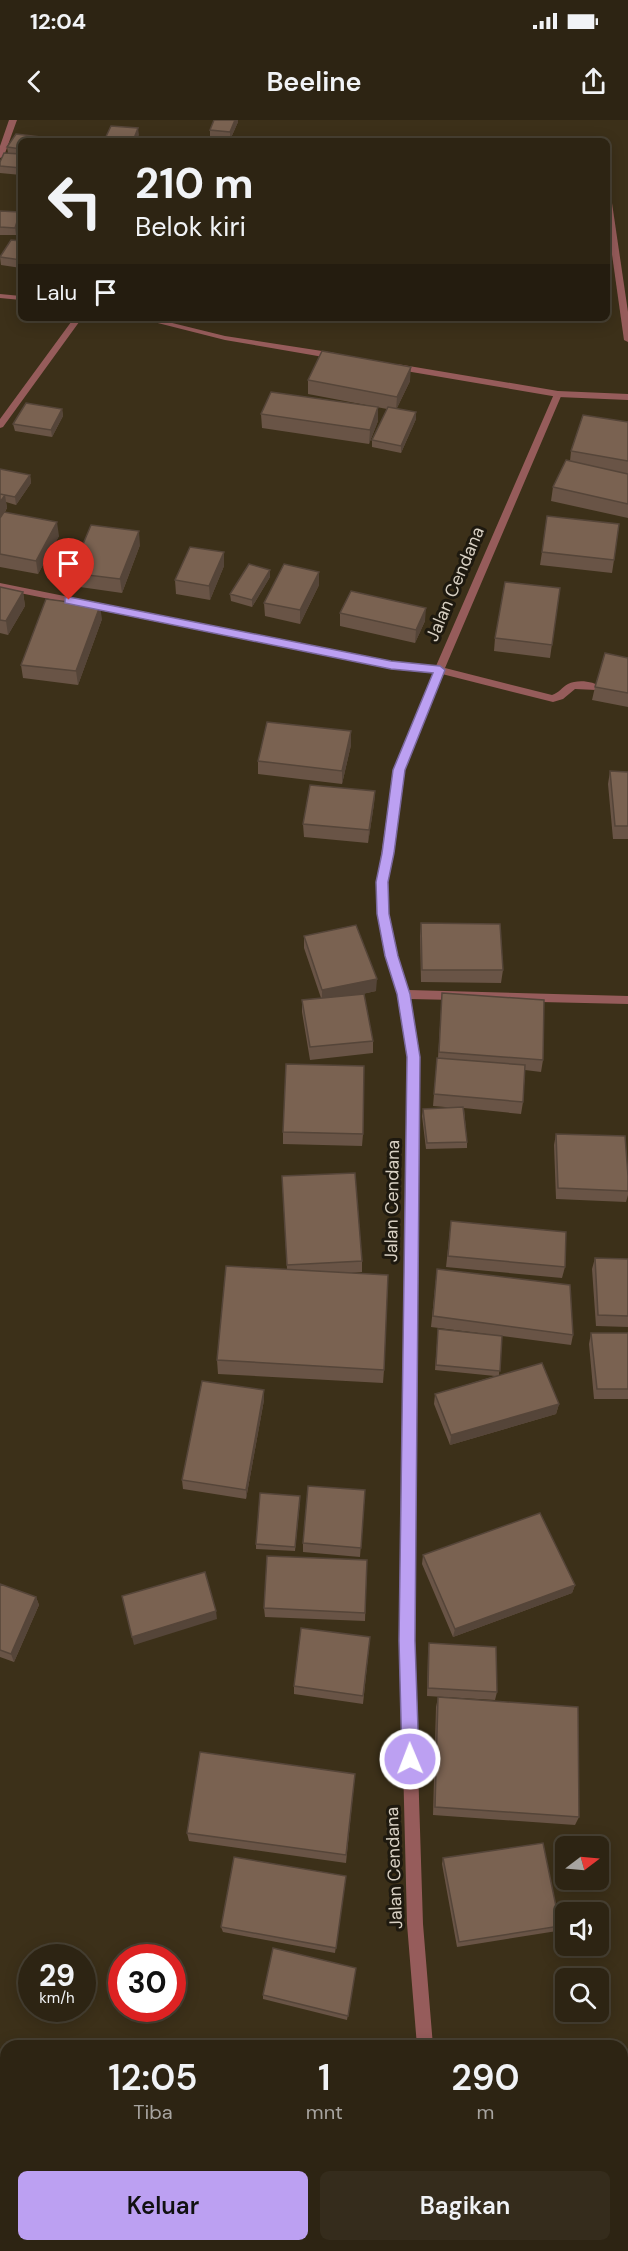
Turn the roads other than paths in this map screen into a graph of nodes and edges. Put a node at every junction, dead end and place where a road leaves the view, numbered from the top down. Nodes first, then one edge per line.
1 (13, 120) edge
2 (0, 156) edge
3 (610, 217) edge
4 (0, 296) edge
5 (18, 298) edge
6 (76, 321) edge
7 (154, 321) edge
8 (628, 340) edge
9 (340, 357) edge
10 (386, 365) edge
11 (558, 393) junction
12 (628, 397) edge
13 (0, 425) edge
14 (0, 586) edge
15 (440, 670) junction
16 (596, 687) edge
17 (404, 994) junction
18 (628, 1000) edge
19 (424, 2040) edge

1 - 2 street
3 - 8 street
4 - 5 street
6 - 13 street
7 - 9 street
10 - 11 street
11 - 12 street
11 - 15 street, Jalan Cendana
14 - 15 street
15 - 16 street
15 - 17 street, Jalan Cendana
17 - 18 street
17 - 19 street, Jalan Cendana

